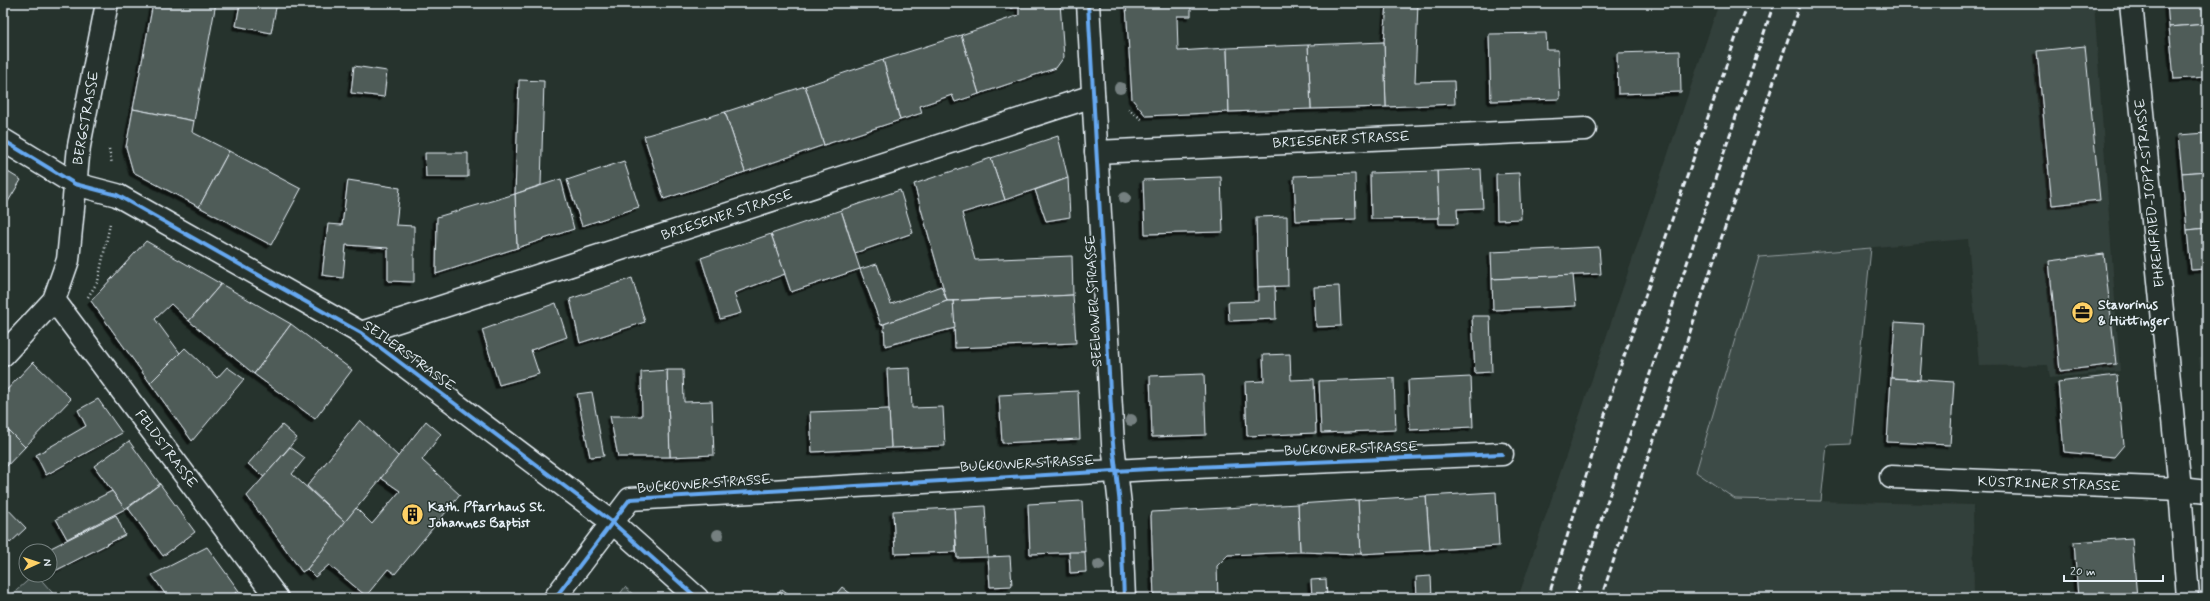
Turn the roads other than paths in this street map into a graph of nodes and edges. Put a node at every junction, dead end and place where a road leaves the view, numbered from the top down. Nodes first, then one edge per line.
1 (107, 3) edge
2 (1088, 3) edge
3 (2131, 3) edge
4 (1093, 96) junction
5 (1586, 129) dead end
6 (3, 140) edge
7 (1096, 152) junction
8 (75, 184) junction
9 (54, 300) junction
10 (361, 333) junction
11 (3, 355) edge
12 (1502, 454) dead end
13 (1116, 470) junction
14 (1891, 477) dead end
15 (2180, 489) junction
16 (2207, 492) edge
17 (612, 522) junction
18 (277, 598) edge
19 (555, 598) edge
20 (697, 598) edge
21 (1124, 598) edge
22 (2188, 598) edge

1 - 8 street, BERGSTRASSE
2 - 4 street, SEELOWER STRASSE
3 - 15 street, EHRENFRIED-JOPP-STRASSE
4 - 7 street, SEELOWER STRASSE
4 - 10 street, BRIESENER STRASSE
5 - 7 street, BRIESENER STRASSE
6 - 8 street
7 - 13 street, SEELOWER STRASSE
8 - 9 street, BERGSTRASSE
8 - 10 street, SEILERSTRASSE
9 - 11 street, BERGSTRASSE
9 - 18 street, FELDSTRASSE
10 - 17 street, SEILERSTRASSE
12 - 13 street, BUCKOWER STRASSE
13 - 17 street, BUCKOWER STRASSE
13 - 21 street, SEELOWER STRASSE
14 - 15 street, KÜSTRINER STRASSE
15 - 16 street, KÜSTRINER STRASSE
15 - 22 street, EHRENFRIED-JOPP-STRASSE
17 - 19 street, BUCKOWER STRASSE
17 - 20 street, SEILERSTRASSE

